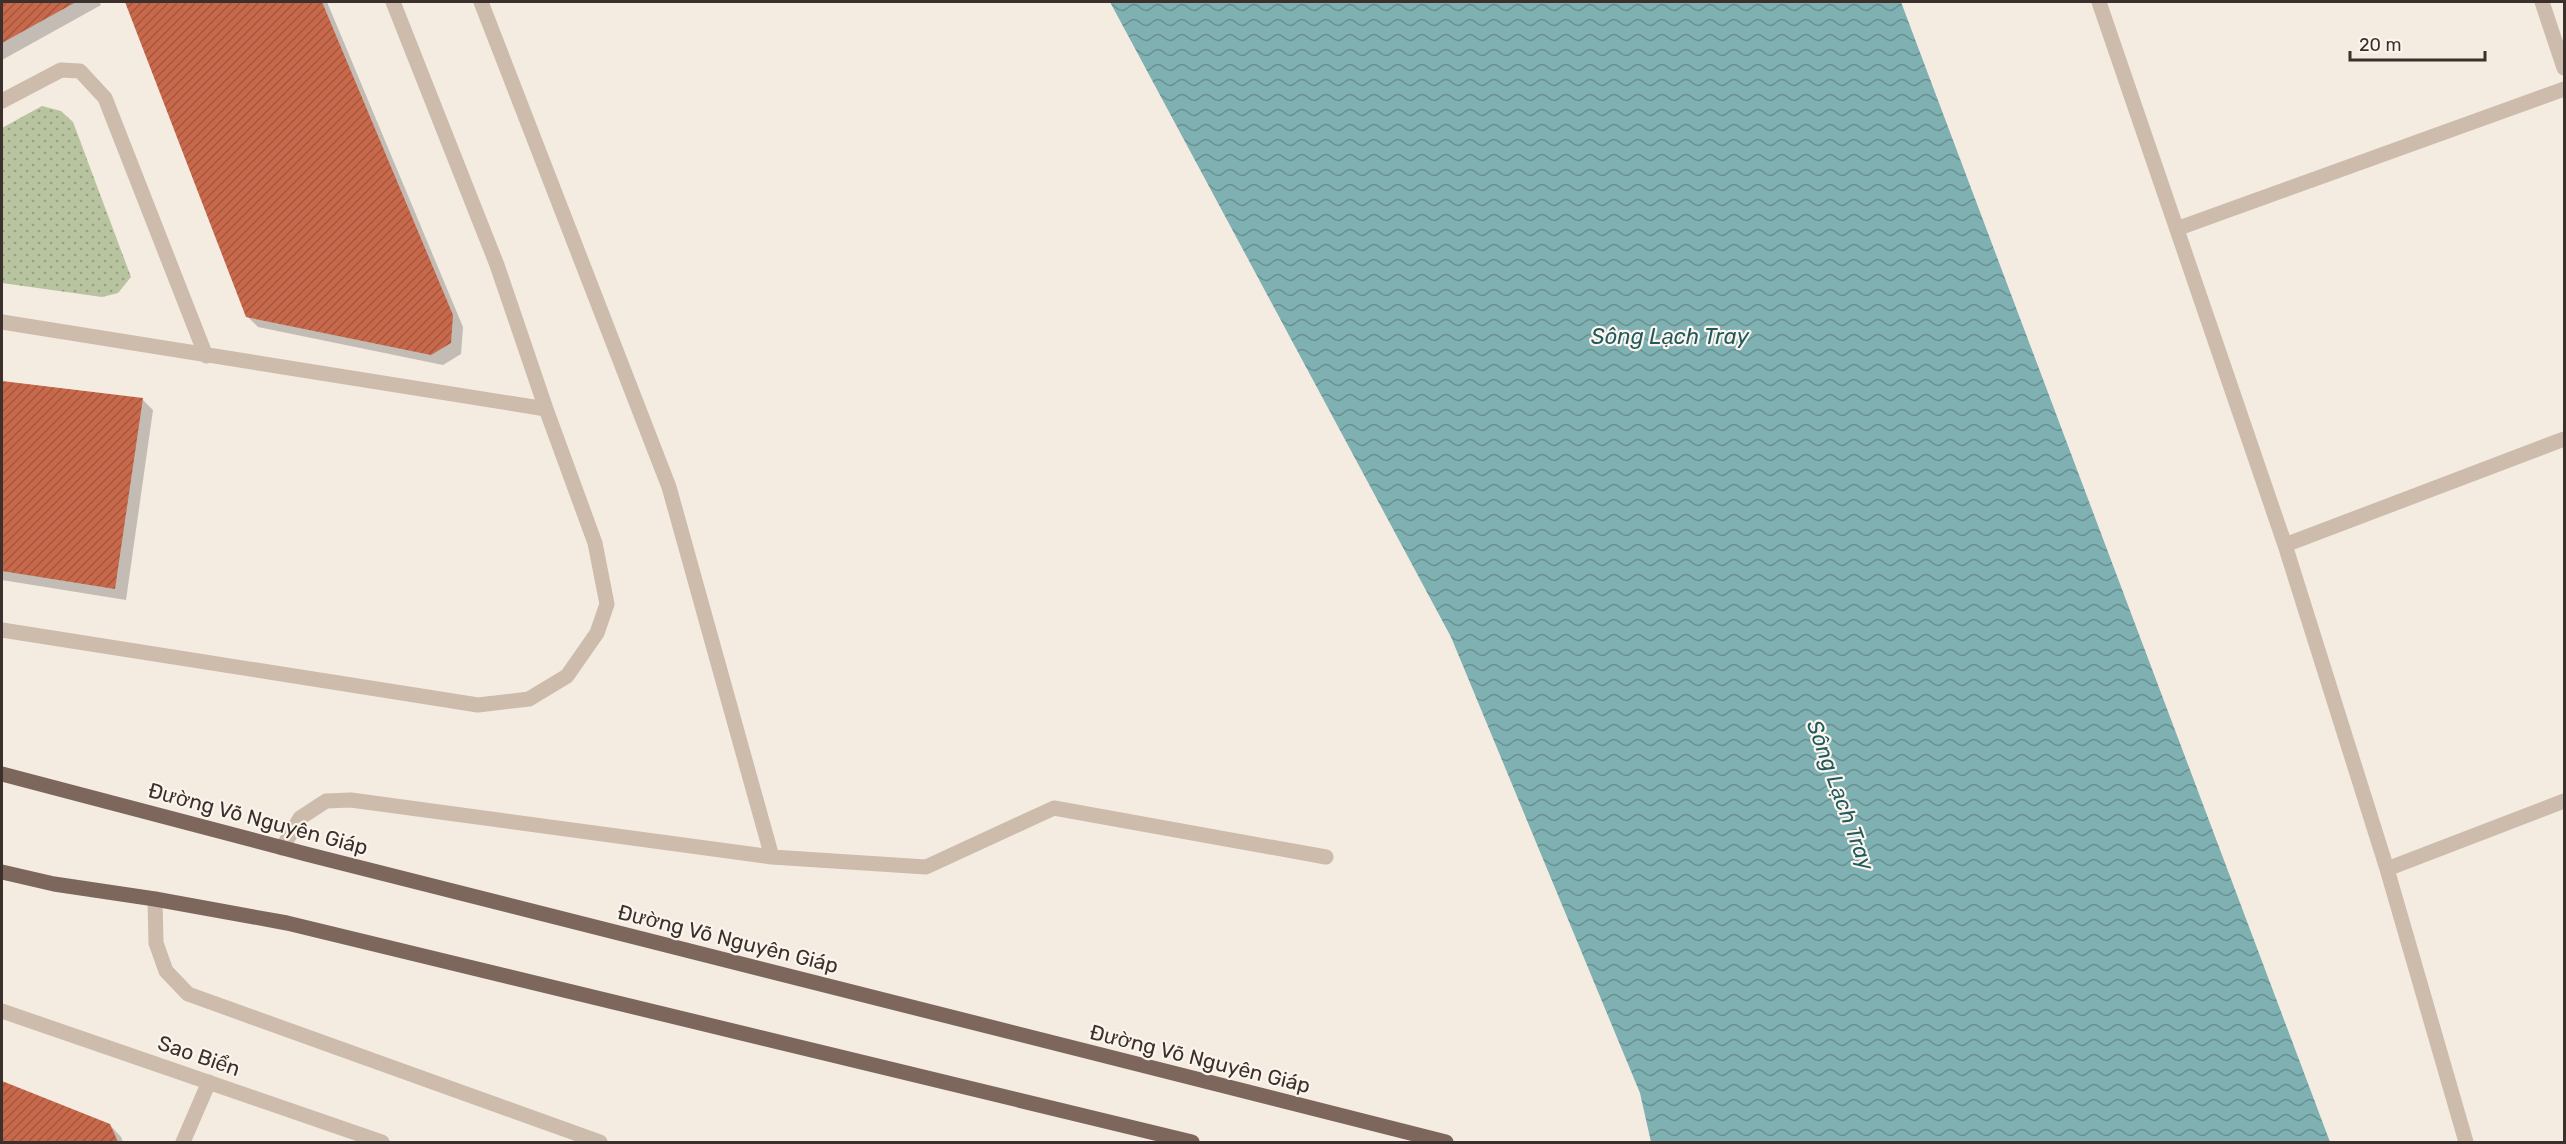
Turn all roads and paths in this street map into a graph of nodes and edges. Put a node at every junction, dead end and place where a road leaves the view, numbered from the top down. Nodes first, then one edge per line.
1 (393, 2) edge
2 (481, 2) edge
3 (2099, 2) edge
4 (2542, 2) edge
5 (2565, 68) edge
6 (2565, 89) edge
7 (2, 101) edge
8 (2179, 228) junction
9 (2, 322) edge
10 (206, 356) junction
11 (546, 409) junction
12 (2565, 439) edge
13 (2285, 544) junction
14 (2, 630) edge
15 (2, 774) edge
16 (2565, 801) edge
17 (282, 848) junction
18 (772, 857) junction
19 (1326, 857) dead end
20 (2387, 869) junction
21 (2, 872) edge
22 (155, 899) junction
23 (2, 1011) edge
24 (209, 1082) junction
25 (183, 1143) edge
26 (382, 1143) edge
27 (600, 1143) edge
28 (1192, 1143) edge
29 (1446, 1143) edge
30 (2466, 1143) edge

1 - 11 street
2 - 18 street
3 - 8 street
4 - 5 street
6 - 8 street
7 - 10 street
8 - 13 street
9 - 10 street
10 - 11 street
11 - 14 street
12 - 13 street
13 - 20 street
15 - 17 main road, Đường Võ Nguyên Giáp
16 - 20 street
17 - 18 street
17 - 29 main road, Đường Võ Nguyên Giáp
18 - 19 street
20 - 30 street
21 - 22 main road
22 - 27 street
22 - 28 main road
23 - 24 street, Sao Biển
24 - 25 street
24 - 26 street, Sao Biển

